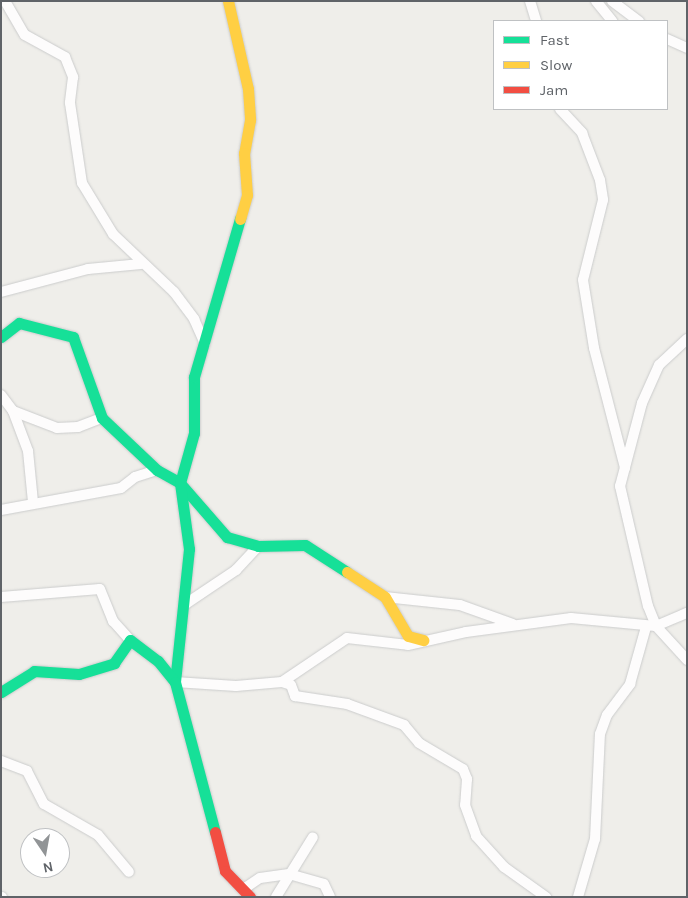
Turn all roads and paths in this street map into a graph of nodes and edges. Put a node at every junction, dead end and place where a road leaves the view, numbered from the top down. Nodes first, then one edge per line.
1 (5, 1) edge
2 (228, 1) edge
3 (530, 1) edge
4 (596, 1) edge
5 (612, 1) edge
6 (536, 20) edge
7 (611, 20) edge
8 (638, 20) edge
9 (669, 41) edge
10 (687, 42) edge
11 (687, 48) edge
12 (561, 110) edge
13 (141, 264) junction
14 (1, 292) edge
15 (1, 337) edge
16 (687, 339) edge
17 (206, 346) junction
18 (1, 395) edge
19 (7, 406) edge
20 (102, 418) junction
21 (625, 468) junction
22 (157, 470) junction
23 (180, 483) junction
24 (33, 502) junction
25 (1, 510) edge
26 (258, 546) junction
27 (385, 597) junction
28 (1, 598) edge
29 (184, 605) junction
30 (687, 613) edge
31 (516, 625) junction
32 (651, 626) junction
33 (130, 640) junction
34 (423, 640) junction
35 (687, 660) edge
36 (175, 682) junction
37 (282, 682) junction
38 (1, 692) edge
39 (1, 761) edge
40 (313, 837) dead end
41 (129, 872) dead end
42 (290, 874) junction
43 (248, 892) edge
44 (276, 897) edge
45 (330, 897) edge
46 (546, 897) edge
47 (578, 897) edge

1 - 13 street
2 - 17 street
3 - 6 street
4 - 7 street
5 - 8 street
9 - 10 street
9 - 11 street
12 - 21 street
13 - 14 street
13 - 17 street
15 - 20 street
16 - 21 street
17 - 23 street
18 - 19 street
19 - 20 street
19 - 24 street
20 - 22 street
21 - 32 street
22 - 23 street
22 - 24 street
23 - 26 street
23 - 29 street
24 - 25 street
26 - 27 street
26 - 29 street
27 - 31 street
27 - 34 street
28 - 33 street
29 - 36 street
30 - 32 street
31 - 32 street
31 - 34 street
32 - 35 street
32 - 47 street
33 - 36 street
33 - 38 street
34 - 37 street
36 - 37 street
36 - 43 street
37 - 46 street
39 - 41 street
40 - 42 street
42 - 43 street
42 - 44 street
42 - 45 street

